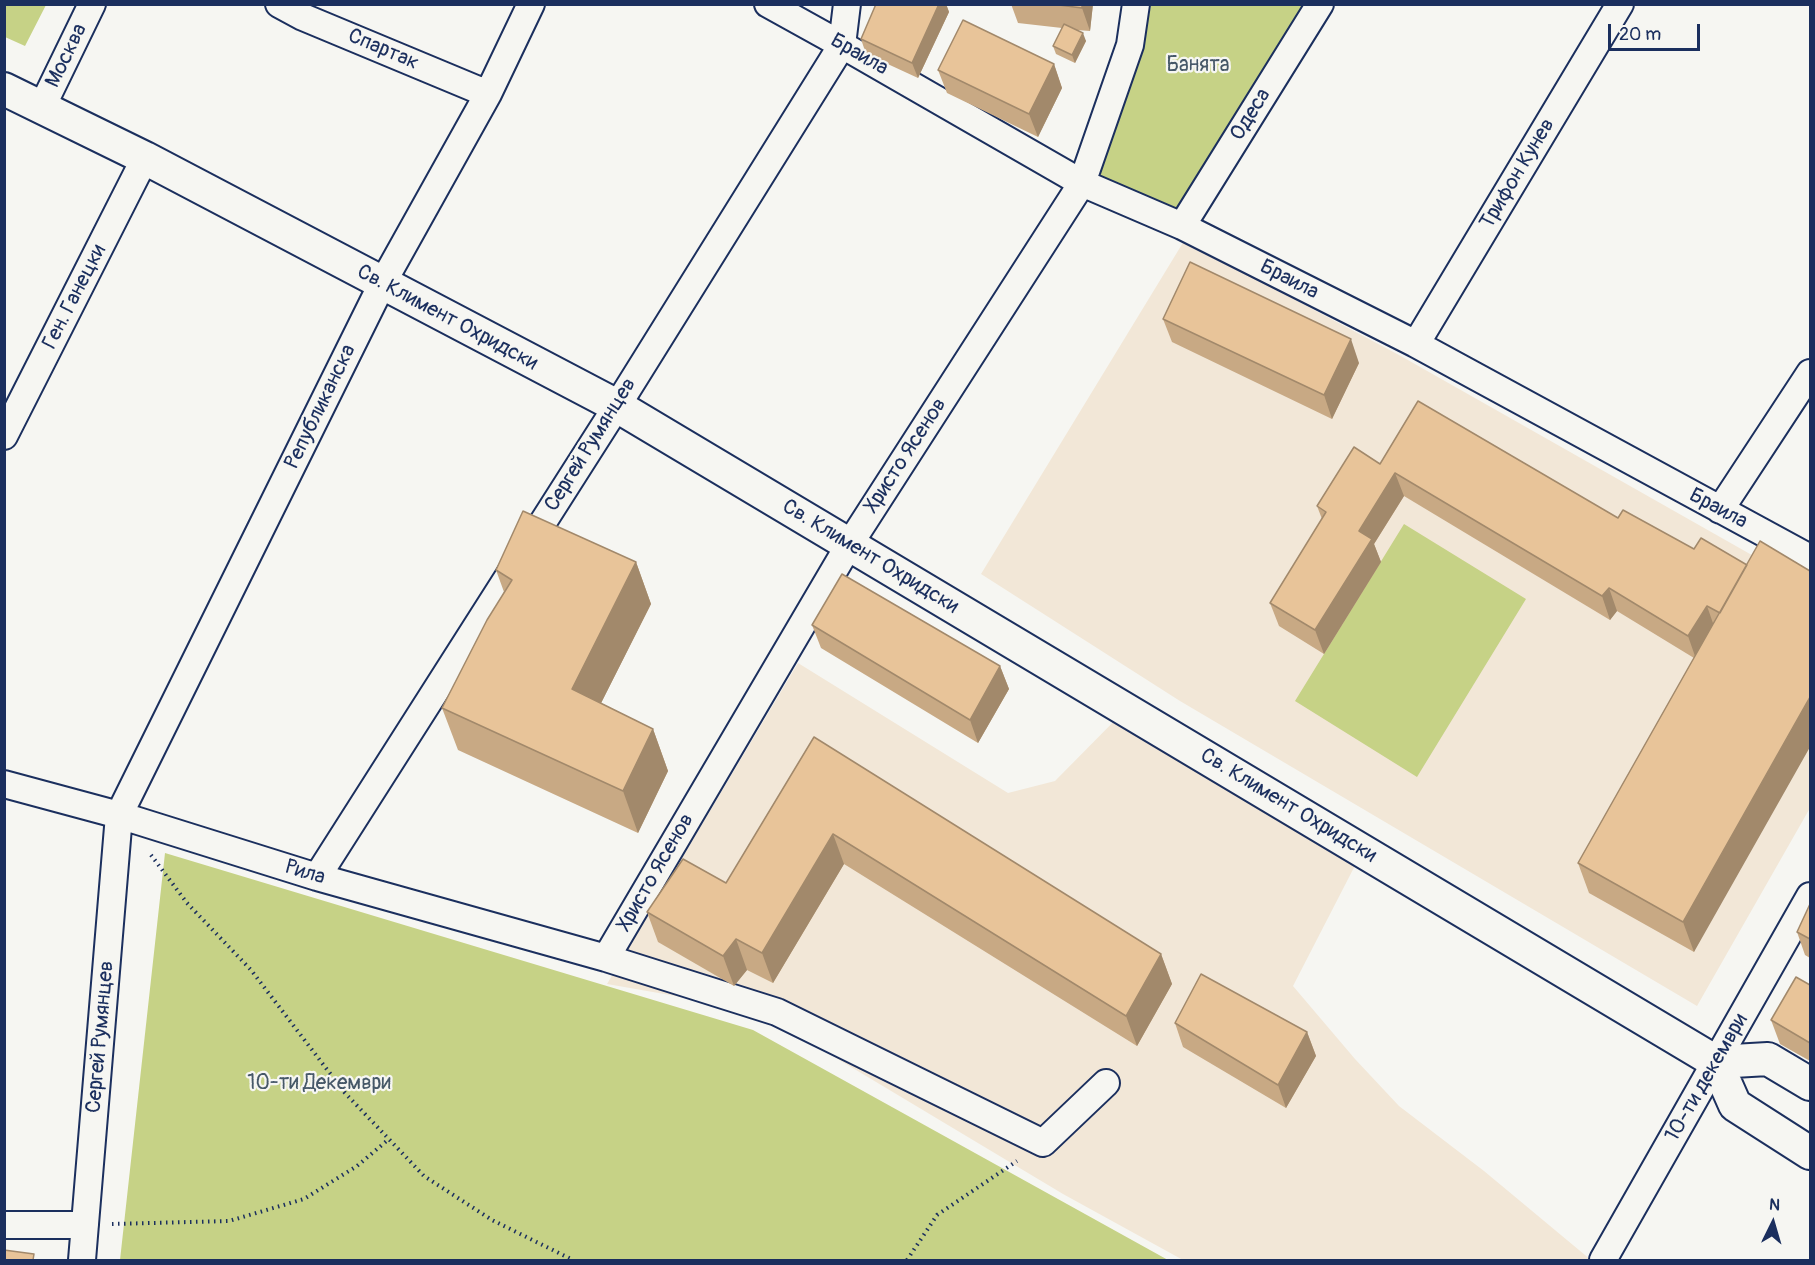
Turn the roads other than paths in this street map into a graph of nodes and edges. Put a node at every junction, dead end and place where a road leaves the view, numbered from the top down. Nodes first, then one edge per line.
1 (92, 4) edge
2 (279, 4) edge
3 (531, 4) edge
4 (768, 4) edge
5 (847, 4) edge
6 (1136, 4) edge
7 (1320, 4) edge
8 (1620, 4) edge
9 (842, 45) junction
10 (4, 89) edge
11 (488, 94) junction
12 (42, 107) junction
13 (145, 158) junction
14 (1082, 183) junction
15 (1182, 226) junction
16 (382, 284) junction
17 (1416, 344) junction
18 (1810, 373) edge
19 (616, 406) junction
20 (4, 436) edge
21 (1720, 510) junction
22 (849, 544) junction
23 (1810, 558) edge
24 (4, 784) edge
25 (119, 814) junction
26 (316, 878) junction
27 (1810, 896) edge
28 (606, 958) junction
29 (1716, 1062) junction
30 (1106, 1083) dead end
31 (1810, 1084) edge
32 (1810, 1153) edge
33 (4, 1225) edge
34 (85, 1225) junction
35 (82, 1260) edge
36 (1603, 1260) edge

1 - 12 street, Москва
2 - 11 street, Спартак
3 - 11 street, Републиканска
4 - 9 street, Браила
5 - 9 street, Сергей Румянцев
6 - 14 street, Христо Ясенов
7 - 15 street, Одеса
8 - 17 street, Трифон Кунев
9 - 14 street, Браила
9 - 19 street, Сергей Румянцев
10 - 12 street, Св. Климент Охридски
11 - 16 street, Републиканска
12 - 13 street, Св. Климент Охридски
13 - 16 street, Св. Климент Охридски
13 - 20 street, Ген. Ганецки
14 - 15 street, Браила
14 - 22 street, Христо Ясенов
15 - 17 street, Браила
16 - 19 street, Св. Климент Охридски
16 - 25 street, Републиканска
17 - 21 street, Браила
18 - 21 street
19 - 22 street, Св. Климент Охридски
19 - 26 street, Сергей Румянцев
21 - 23 street, Браила
22 - 28 street, Христо Ясенов
22 - 29 street, Св. Климент Охридски
24 - 25 street, Рила
25 - 26 street, Рила
25 - 34 street, Сергей Румянцев
26 - 28 street, Рила
27 - 29 street, 10-ти декември
28 - 30 street, Рила
29 - 31 street
29 - 32 street
29 - 36 street, 10-ти декември
33 - 34 street
34 - 35 street, Сергей Румянцев

